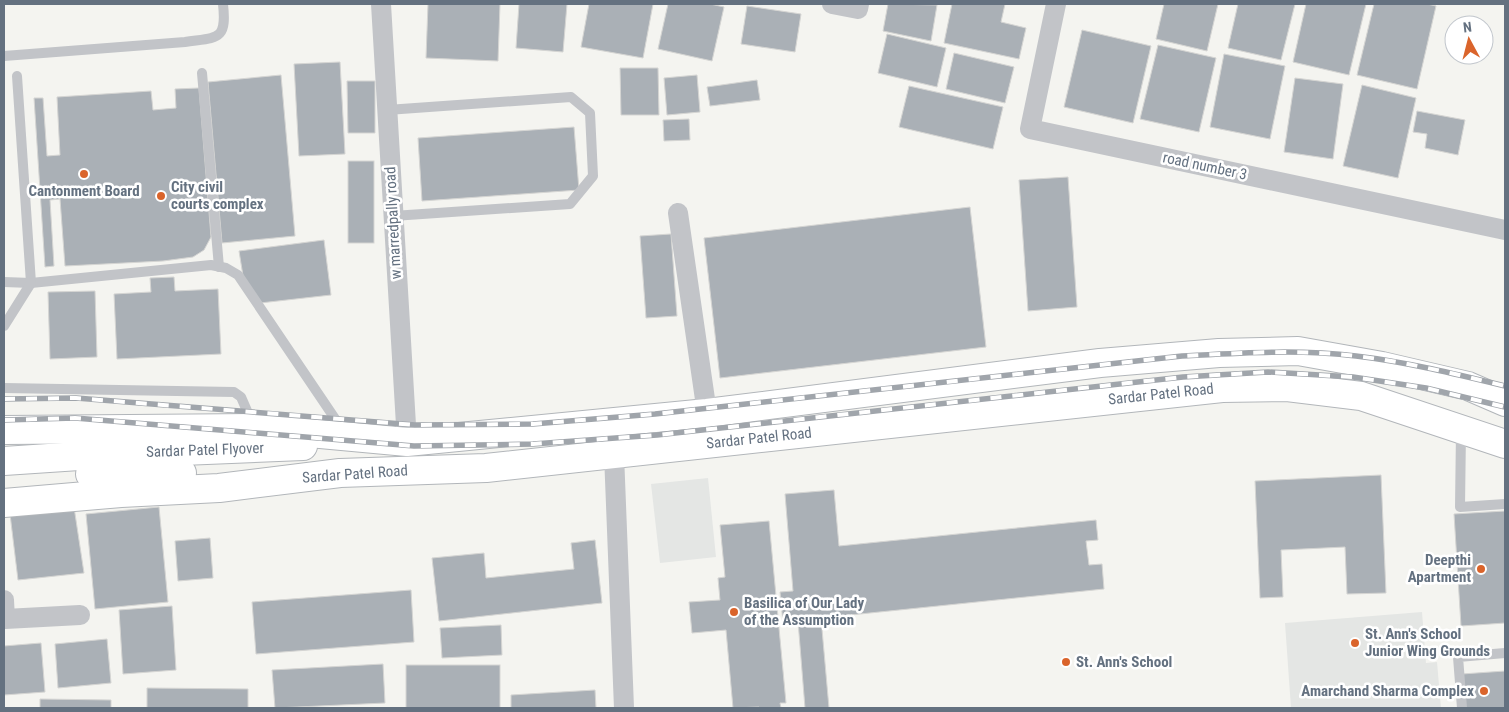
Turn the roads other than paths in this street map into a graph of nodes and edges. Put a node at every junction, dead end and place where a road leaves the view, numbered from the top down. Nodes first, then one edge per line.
1 (223, 4) edge
2 (380, 4) edge
3 (832, 4) edge
4 (859, 4) edge
5 (1056, 4) edge
6 (4, 56) edge
7 (202, 73) dead end
8 (17, 76) dead end
9 (386, 110) junction
10 (678, 212) dead end
11 (393, 216) junction
12 (1505, 230) edge
13 (219, 267) junction
14 (4, 282) edge
15 (31, 283) junction
16 (4, 326) edge
17 (4, 388) edge
18 (1505, 402) edge
19 (707, 413) junction
20 (254, 428) junction
21 (1461, 428) junction
22 (4, 430) edge
23 (346, 436) junction
24 (407, 442) junction
25 (1505, 444) edge
26 (614, 454) junction
27 (4, 461) edge
28 (109, 463) junction
29 (340, 473) junction
30 (4, 480) edge
31 (4, 502) edge
32 (1505, 504) edge
33 (4, 600) edge
34 (80, 615) dead end
35 (1505, 653) edge
36 (624, 708) edge
37 (1462, 708) edge

1 - 6 lane
2 - 9 street, w marredpally road
3 - 4 street
5 - 12 street, road number 3
7 - 13 lane
8 - 15 lane
9 - 11 street, w marredpally road
9 - 11 lane
10 - 19 street
11 - 24 street, w marredpally road
13 - 15 lane
13 - 23 lane
14 - 15 lane
15 - 16 lane
17 - 20 lane
18 - 19 main road, Sardar Patel Road
19 - 24 main road, Sardar Patel Road
20 - 22 main road, Sardar Patel Road
20 - 23 main road, Sardar Patel Road
21 - 25 main road, Sardar Patel Road
21 - 26 main road, Sardar Patel Road
21 - 32 lane
23 - 24 main road, Sardar Patel Road
24 - 28 main road, Sardar Patel Flyover
26 - 29 main road, Sardar Patel Road
26 - 36 street
27 - 28 main road, Sardar Patel Flyover
28 - 29 main road, Sardar Patel Flyover
28 - 30 main road, Sardar Patel Flyover
29 - 31 main road, Sardar Patel Road
33 - 34 street
35 - 37 lane

